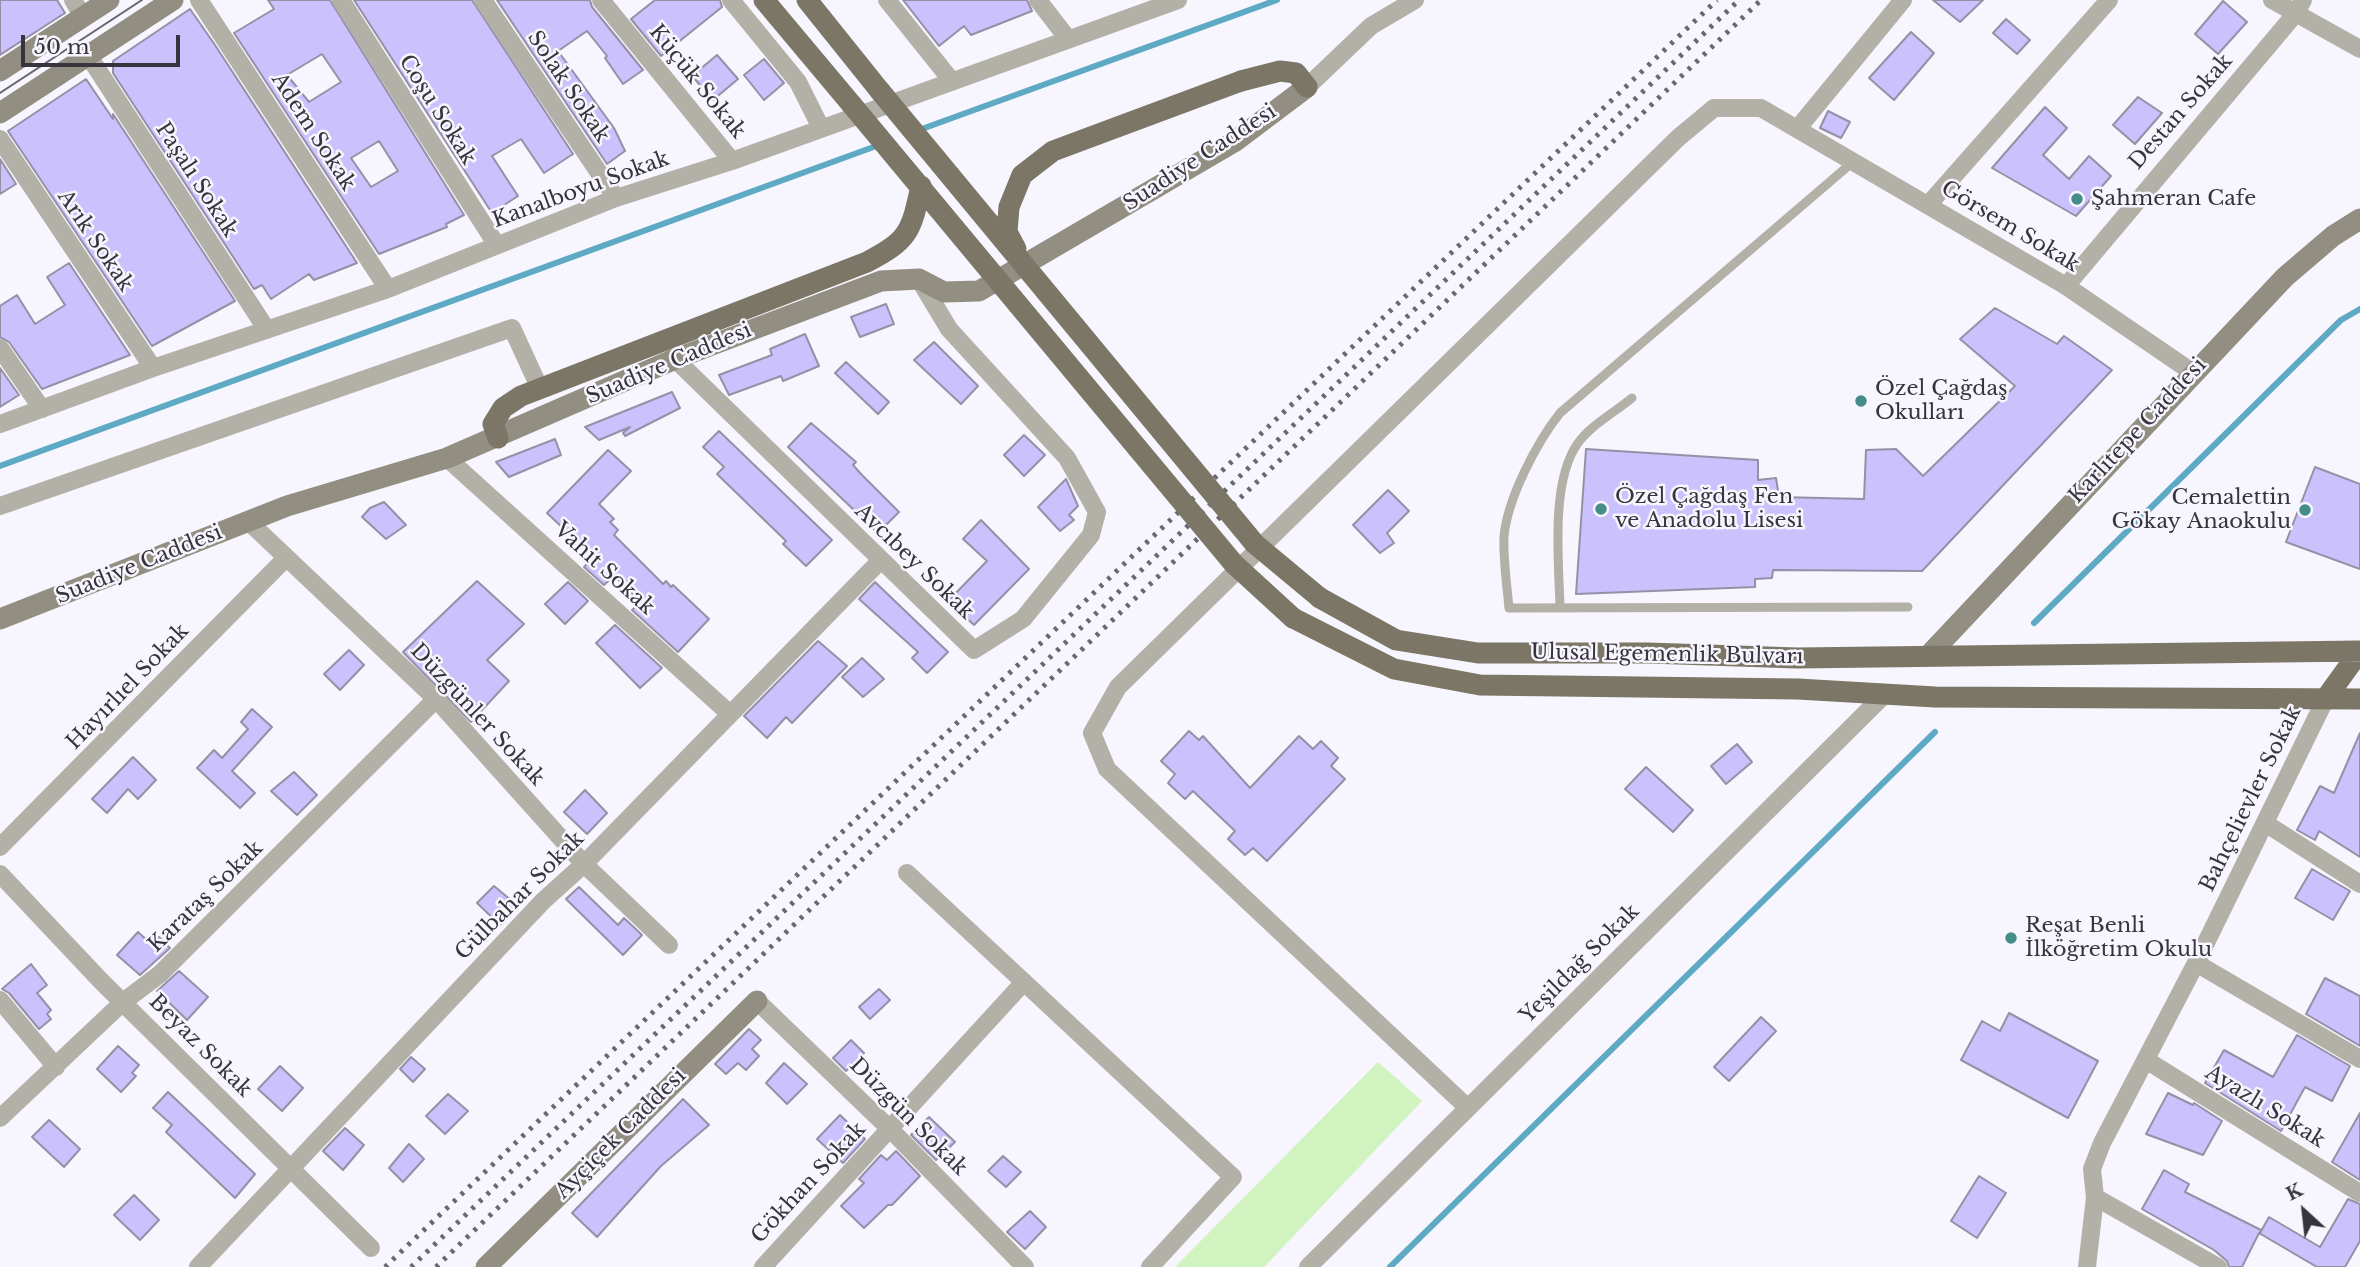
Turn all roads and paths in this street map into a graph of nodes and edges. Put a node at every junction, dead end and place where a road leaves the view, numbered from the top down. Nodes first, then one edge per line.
1 (109, 0) edge
2 (173, 0) edge
3 (200, 0) edge
4 (341, 0) edge
5 (483, 0) edge
6 (601, 0) edge
7 (731, 0) edge
8 (764, 0) edge
9 (807, 0) edge
10 (887, 0) edge
11 (1038, 0) edge
12 (1178, 0) edge
13 (1415, 0) edge
14 (1903, 0) edge
15 (2109, 0) edge
16 (2272, 0) edge
17 (2299, 7) edge
18 (78, 8) edge
19 (1068, 39) junction
20 (2360, 49) edge
21 (88, 55) junction
22 (0, 71) edge
23 (951, 80) junction
24 (1307, 87) junction
25 (0, 113) edge
26 (821, 128) junction
27 (1798, 128) junction
28 (0, 139) edge
29 (732, 161) junction
30 (1854, 161) junction
31 (921, 186) junction
32 (616, 198) junction
33 (1928, 205) junction
34 (2360, 219) edge
35 (496, 244) junction
36 (1027, 269) junction
37 (919, 279) junction
38 (2066, 286) junction
39 (387, 289) junction
40 (267, 330) junction
41 (0, 348) edge
42 (675, 359) junction
43 (153, 368) junction
44 (2192, 372) junction
45 (541, 389) junction
46 (1632, 398) dead end
47 (42, 409) junction
48 (0, 424) edge
49 (498, 438) junction
50 (447, 458) junction
51 (0, 506) edge
52 (248, 521) junction
53 (286, 558) junction
54 (880, 561) junction
55 (1908, 607) dead end
56 (1560, 608) junction
57 (0, 619) edge
58 (2360, 650) edge
59 (1928, 655) junction
60 (1885, 694) junction
61 (2326, 698) junction
62 (436, 699) junction
63 (2360, 699) edge
64 (730, 714) junction
65 (2265, 823) junction
66 (0, 847) edge
67 (584, 864) junction
68 (907, 873) dead end
69 (0, 874) edge
70 (2360, 884) edge
71 (669, 945) dead end
72 (2196, 963) junction
73 (1024, 982) junction
74 (0, 1000) edge
75 (757, 1001) joint
76 (123, 1002) junction
77 (2360, 1059) edge
78 (2146, 1060) junction
79 (56, 1067) junction
80 (1468, 1108) junction
81 (0, 1118) edge
82 (890, 1129) junction
83 (291, 1168) junction
84 (2360, 1194) edge
85 (2095, 1197) junction
86 (371, 1248) dead end
87 (198, 1267) edge
88 (486, 1267) edge
89 (763, 1267) edge
90 (1025, 1267) edge
91 (1150, 1267) edge
92 (1308, 1267) edge
93 (2087, 1267) edge
94 (2218, 1267) edge

1 - 18 main road
2 - 21 main road
3 - 39 street, Adem Sokak
4 - 35 street, Coşu Sokak
5 - 32 street, Solak Sokak
6 - 29 street, Küçük Sokak
7 - 26 street
8 - 31 main road, Ulusal Egemenlik Bulvarı, bridge
9 - 36 main road, bridge
10 - 23 street
11 - 19 street
12 - 19 street, Kanalboyu Sokak
13 - 24 street
14 - 27 street
15 - 33 street
16 - 17 street
17 - 20 street
17 - 38 street, Destan Sokak
18 - 22 main road
19 - 23 street, Kanalboyu Sokak
21 - 25 main road
21 - 40 street, Paşalı Sokak
23 - 26 street, Kanalboyu Sokak
24 - 36 main road, bridge
24 - 37 main road, Suadiye Caddesi
26 - 29 street, Kanalboyu Sokak
27 - 30 street, Görsem Sokak
27 - 80 street, Görsem Sokak
28 - 43 street, Arık Sokak
29 - 32 street, Kanalboyu Sokak
30 - 33 street, Görsem Sokak
30 - 56 lane
31 - 45 main road
31 - 60 main road, Ulusal Egemenlik Bulvarı, bridge
32 - 35 street, Kanalboyu Sokak
33 - 38 street, Görsem Sokak
34 - 44 main road, Karlıtepe Caddesi
35 - 39 street, Kanalboyu Sokak
36 - 59 main road, Ulusal Egemenlik Bulvarı, bridge
37 - 42 main road, Suadiye Caddesi
37 - 54 street, Avcıbey Sokak
38 - 44 street, Görsem Sokak
39 - 40 street, Kanalboyu Sokak
40 - 43 street, Kanalboyu Sokak
41 - 47 street
42 - 49 main road, Suadiye Caddesi
42 - 54 street, Avcıbey Sokak
43 - 47 street, Kanalboyu Sokak
44 - 59 main road, Karlıtepe Caddesi
45 - 49 main road
45 - 51 street
46 - 56 lane
47 - 48 street, Kanalboyu Sokak
49 - 50 main road, Suadiye Caddesi
50 - 52 main road, Suadiye Caddesi
50 - 64 street, Vahit Sokak
52 - 53 street, Düzgünler Sokak
52 - 57 main road, Suadiye Caddesi
53 - 62 street, Düzgünler Sokak
53 - 66 street, Hayırlıel Sokak
54 - 64 street, Gülbahar Sokak
55 - 56 lane
58 - 59 main road, Ulusal Egemenlik Bulvarı
58 - 61 main road
60 - 61 main road, Ulusal Egemenlik Bulvarı
60 - 80 street, Yeşildağ Sokak
61 - 63 main road, Ulusal Egemenlik Bulvarı
61 - 65 street, Bahçelievler Sokak
62 - 67 street, Düzgünler Sokak
62 - 76 street, Karataş Sokak
64 - 67 street, Gülbahar Sokak
65 - 70 street
65 - 72 street, Bahçelievler Sokak
67 - 71 street, Düzgünler Sokak
67 - 83 street, Gülbahar Sokak
68 - 73 street
69 - 76 street, Beyaz Sokak
72 - 77 street
72 - 78 street, Bahçelievler Sokak
73 - 82 street, Gökhan Sokak
73 - 91 street
74 - 79 street
75 - 82 street, Düzgün Sokak
75 - 88 main road, Ayçiçek Caddesi
76 - 79 street, Karataş Sokak
76 - 83 street, Beyaz Sokak
78 - 84 street, Ayazlı Sokak
78 - 85 street, Bahçelievler Sokak
79 - 81 street, Karataş Sokak
80 - 92 street, Yeşildağ Sokak
82 - 89 street, Gökhan Sokak
82 - 90 street, Düzgün Sokak
83 - 86 street, Beyaz Sokak
83 - 87 street, Gülbahar Sokak
85 - 93 street, Bahçelievler Sokak
85 - 94 street

